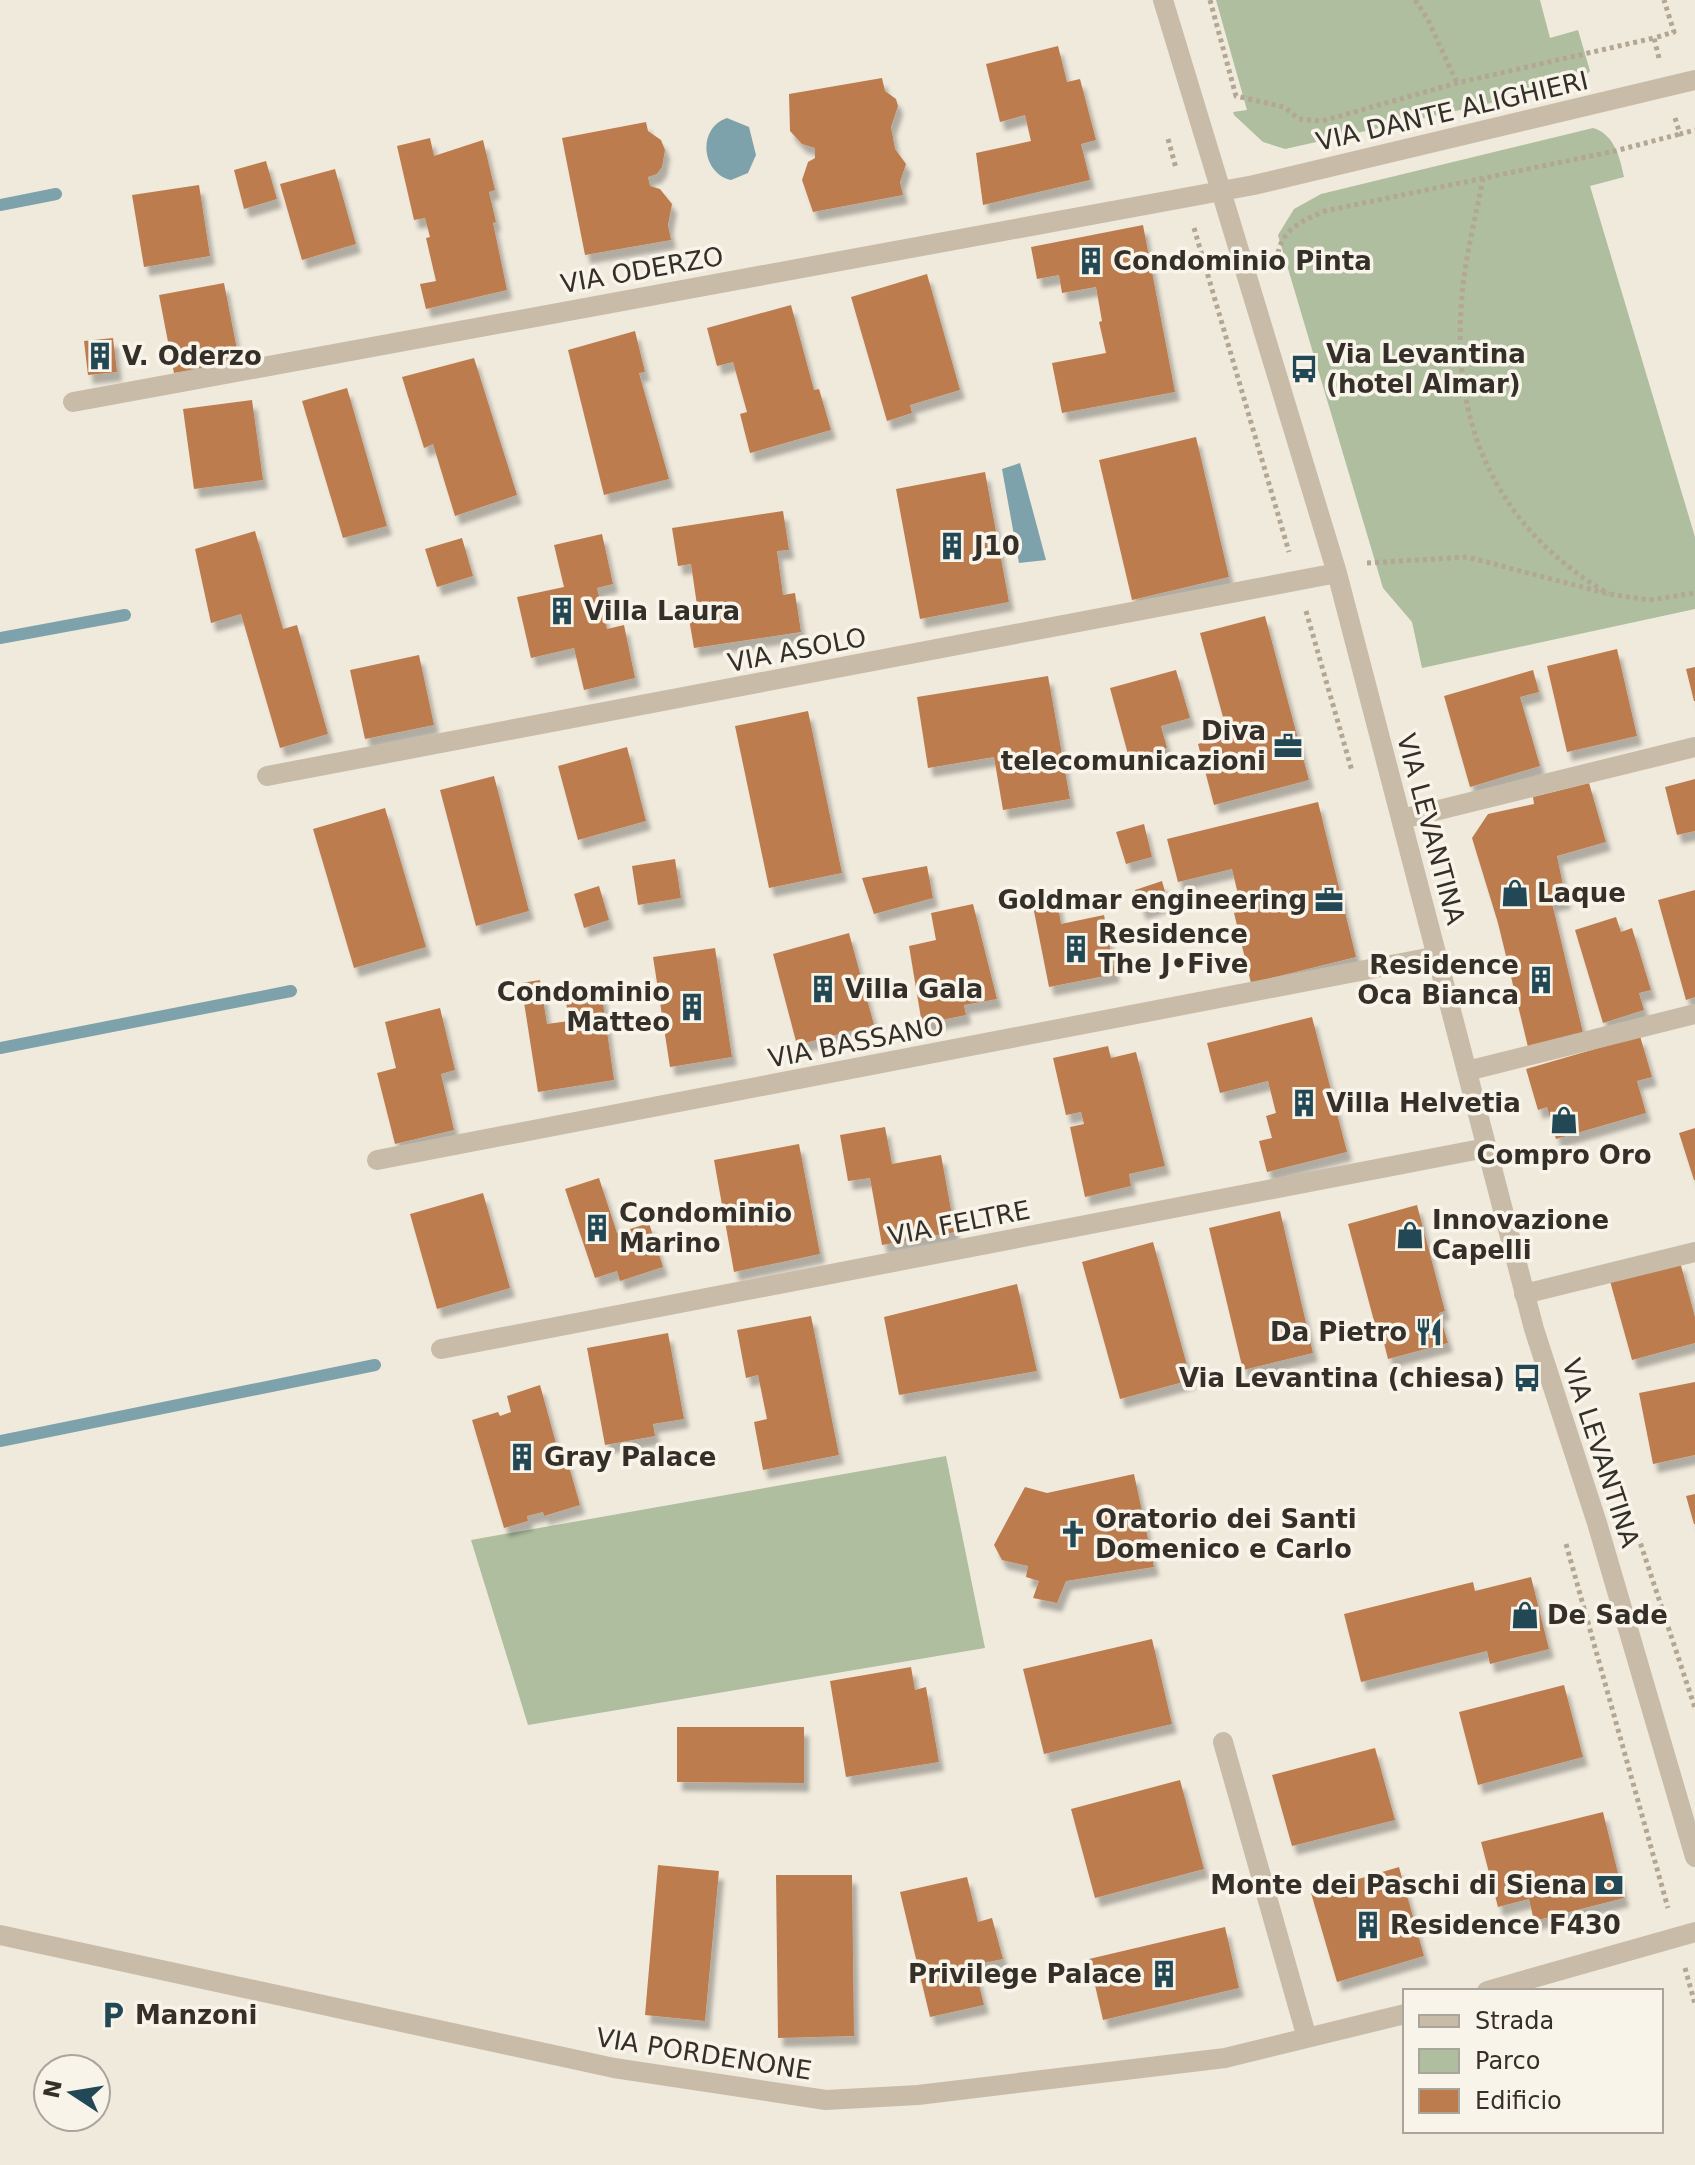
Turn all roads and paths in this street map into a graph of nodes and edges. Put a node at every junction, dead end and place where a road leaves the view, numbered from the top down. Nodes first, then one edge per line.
1 (1163, 0) edge
2 (1210, 0) edge
3 (1415, 0) edge
4 (1664, 0) edge
5 (1654, 38) junction
6 (1661, 64) dead end
7 (1695, 80) edge
8 (1457, 83) junction
9 (1673, 109) dead end
10 (1695, 130) edge
11 (1680, 134) junction
12 (1483, 178) junction
13 (1221, 190) junction
14 (1185, 197) junction
15 (1277, 268) dead end
16 (73, 402) dead end
17 (1367, 563) dead end
18 (1337, 573) junction
19 (1298, 582) junction
20 (1695, 593) edge
21 (1609, 594) junction
22 (1695, 747) edge
23 (267, 776) dead end
24 (1402, 819) junction
25 (1438, 956) junction
26 (1695, 1014) edge
27 (1467, 1071) junction
28 (1486, 1148) junction
29 (377, 1160) dead end
30 (1695, 1252) edge
31 (1524, 1294) junction
32 (441, 1349) dead end
33 (1223, 1742) dead end
34 (1695, 1857) edge
35 (1695, 1932) edge
36 (0, 1935) edge
37 (1494, 1989) edge
38 (1403, 2014) edge
39 (1307, 2038) junction

1 - 13 street, VIA LEVANTINA
2 - 8 path
3 - 8 path
4 - 5 path
5 - 6 path
5 - 8 path
7 - 13 street, VIA DANTE ALIGHIERI
9 - 11 path
10 - 11 path
11 - 12 path
12 - 15 path
12 - 21 path
13 - 14 street, VIA ODERZO
13 - 18 street, VIA LEVANTINA
14 - 16 street, VIA ODERZO
14 - 19 path
17 - 21 path
18 - 19 street, VIA ASOLO
18 - 24 street, VIA LEVANTINA
19 - 23 street, VIA ASOLO
20 - 21 path
22 - 24 street
24 - 25 street, VIA LEVANTINA
25 - 27 street, VIA LEVANTINA
25 - 29 street, VIA BASSANO
26 - 27 street
27 - 28 street, VIA LEVANTINA
28 - 31 street, VIA LEVANTINA
28 - 32 street, VIA FELTRE
30 - 31 street
31 - 34 street, VIA LEVANTINA
33 - 39 street
35 - 37 street
36 - 39 street, VIA PORDENONE
38 - 39 street, VIA PORDENONE

